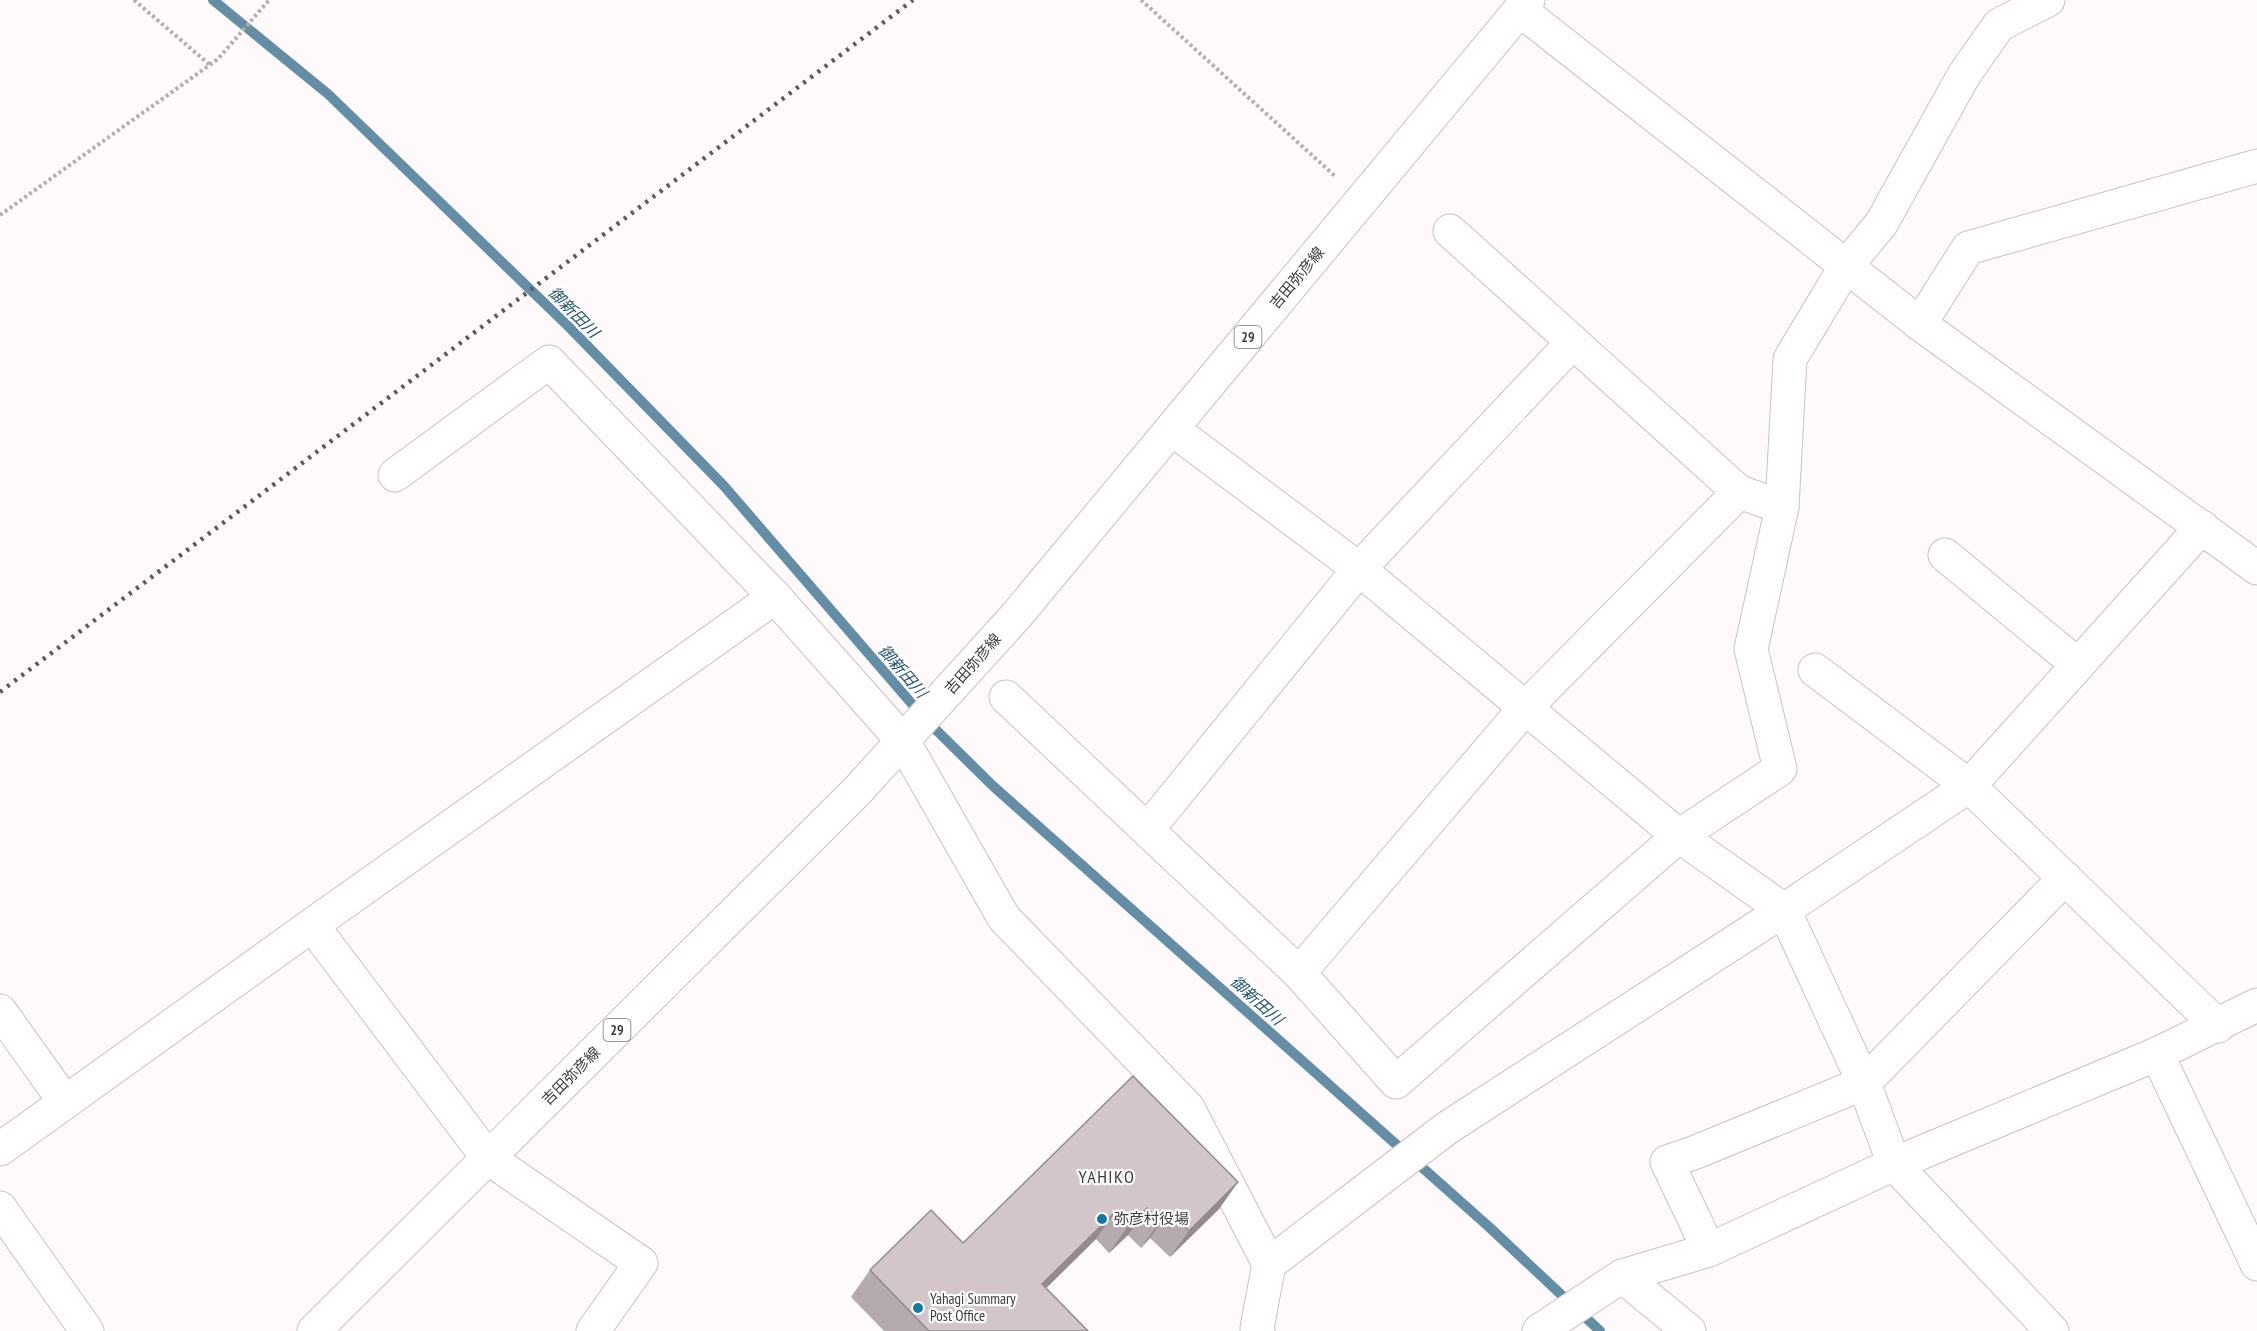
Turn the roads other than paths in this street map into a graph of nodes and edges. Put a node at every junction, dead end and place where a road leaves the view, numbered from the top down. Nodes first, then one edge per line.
1 (2048, 0) edge
2 (1524, 5) edge
3 (2257, 166) edge
4 (1450, 231) dead end
5 (1846, 266) junction
6 (1920, 324) junction
7 (1573, 342) junction
8 (1172, 429) junction
9 (395, 475) dead end
10 (1739, 492) junction
11 (1782, 507) junction
12 (2202, 527) junction
13 (1945, 555) dead end
14 (2257, 568) edge
15 (1359, 569) junction
16 (775, 597) junction
17 (2078, 665) junction
18 (1815, 670) dead end
19 (1006, 697) dead end
20 (1525, 708) junction
21 (910, 734) junction
22 (1970, 786) junction
23 (1148, 829) junction
24 (1679, 836) junction
25 (2065, 878) junction
26 (1784, 910) junction
27 (312, 925) junction
28 (1299, 973) junction
29 (2257, 1005) edge
30 (0, 1011) edge
31 (2218, 1026) junction
32 (2157, 1054) junction
33 (1864, 1083) junction
34 (65, 1102) junction
35 (0, 1149) edge
36 (488, 1158) junction
37 (1894, 1164) junction
38 (0, 1208) edge
39 (1709, 1250) junction
40 (1269, 1264) junction
41 (2257, 1264) edge
42 (1622, 1276) junction
43 (87, 1331) edge
44 (314, 1331) edge
45 (593, 1331) edge
46 (1258, 1331) edge
47 (1539, 1331) edge
48 (1689, 1331) edge
49 (2052, 1331) edge

1 - 5 street
2 - 5 street
2 - 8 street, 吉田弥彦線 / 29
3 - 6 street
4 - 7 street
5 - 6 street
5 - 11 street
6 - 12 street
7 - 10 street
7 - 15 street
8 - 15 street
8 - 21 street, 吉田弥彦線 / 29
9 - 16 street
10 - 11 street
10 - 20 street
11 - 24 street
12 - 14 street
12 - 17 street
13 - 17 street
15 - 20 street
15 - 23 street
16 - 21 street
16 - 27 street
17 - 22 street
18 - 22 street
19 - 23 street
20 - 24 street
20 - 28 street
21 - 36 street, 吉田弥彦線 / 29
21 - 40 street
22 - 25 street
22 - 26 street
23 - 28 street
24 - 26 street
24 - 28 street
25 - 31 street
25 - 33 street
26 - 33 street
26 - 40 street
27 - 34 street
27 - 36 street
29 - 31 street
30 - 34 street
31 - 32 street
32 - 37 street
32 - 41 street
33 - 37 street
33 - 39 street
34 - 35 street
36 - 44 street, 吉田弥彦線 / 29
36 - 45 street
37 - 39 street
37 - 49 street
38 - 43 street
39 - 42 street
40 - 46 street
42 - 47 street
42 - 48 street

